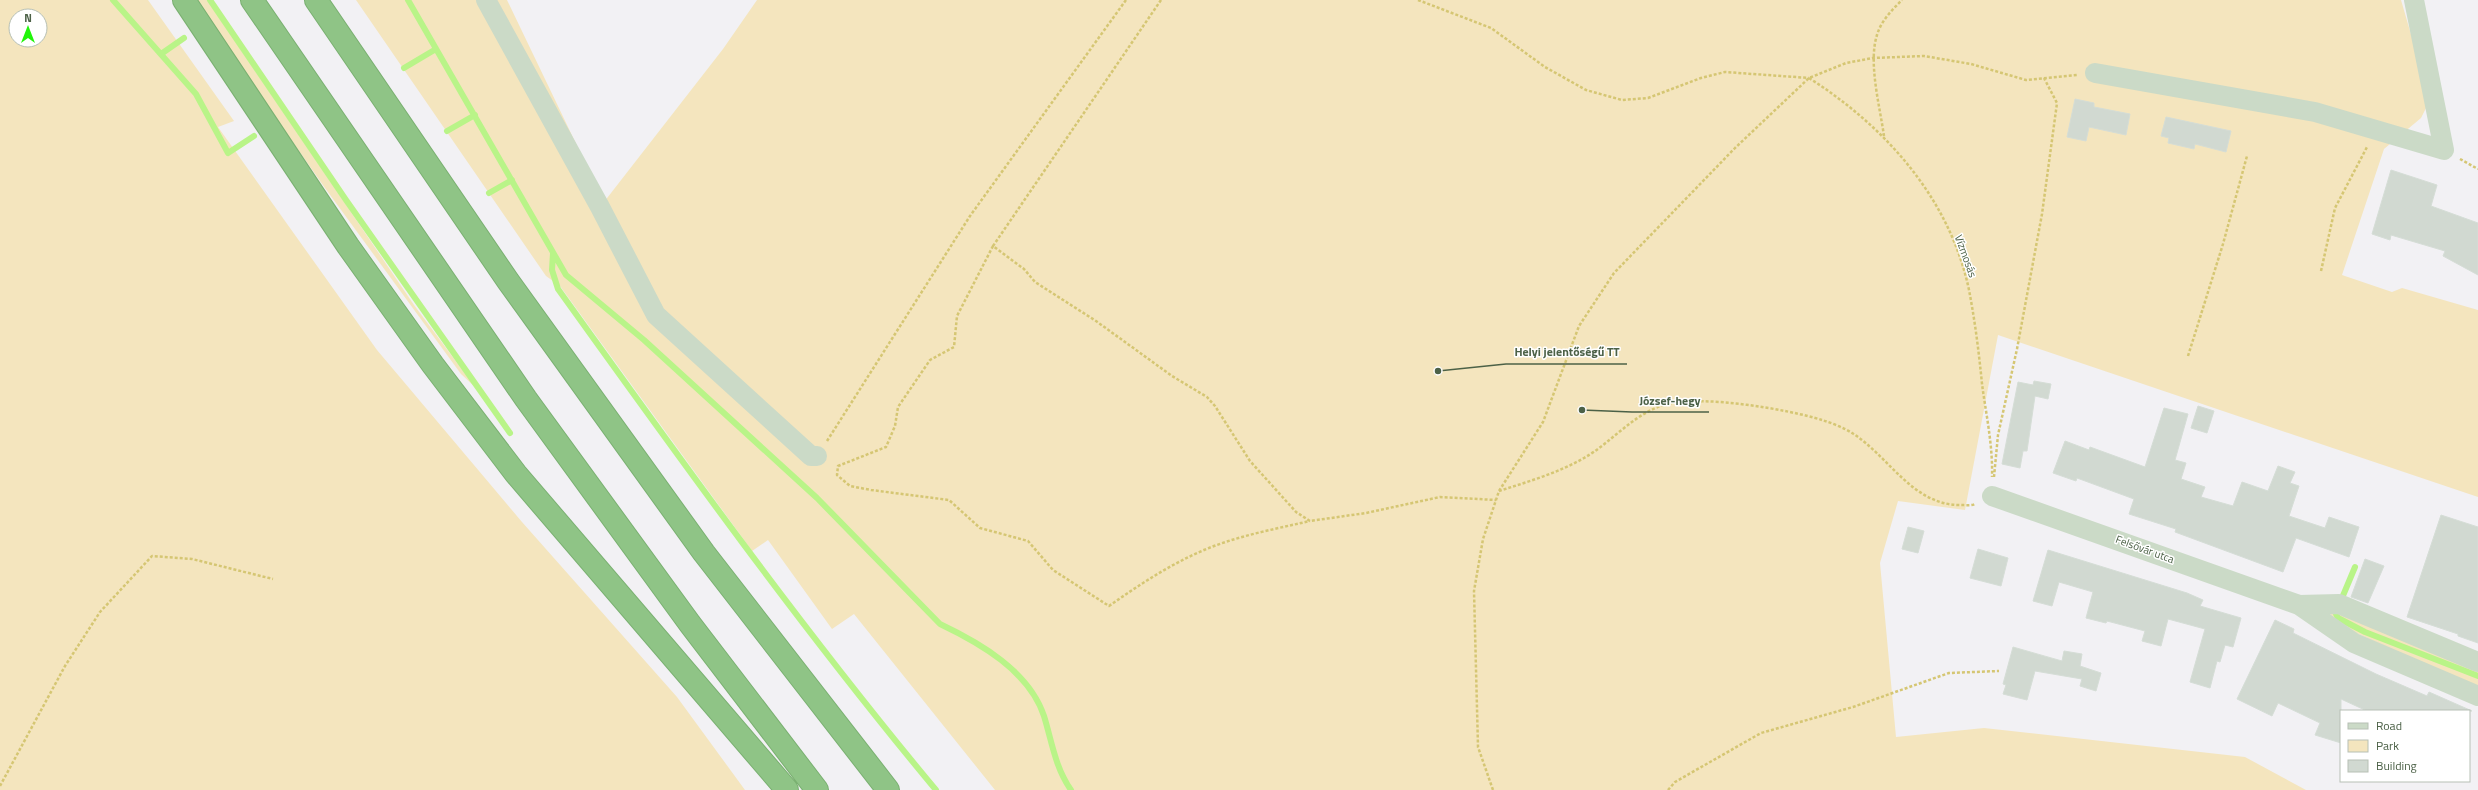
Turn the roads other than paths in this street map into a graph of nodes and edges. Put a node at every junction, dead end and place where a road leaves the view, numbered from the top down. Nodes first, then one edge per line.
1 (184, 0) edge
2 (252, 0) edge
3 (316, 0) edge
4 (328, 0) edge
5 (486, 0) edge
6 (2414, 0) edge
7 (2095, 74) road end
8 (384, 99) junction
9 (817, 456) road end
10 (1992, 496) road end
11 (2299, 604) junction
12 (2478, 662) edge
13 (2478, 696) edge
14 (787, 790) edge
15 (817, 790) edge
16 (888, 790) edge

1 - 14 highway
2 - 15 highway
3 - 8 highway
4 - 8 highway
5 - 9 street
6 - 7 street
8 - 16 highway
10 - 11 street, Felsővár utca
11 - 12 street, Felsővár utca
11 - 13 street, Felsővár utca

